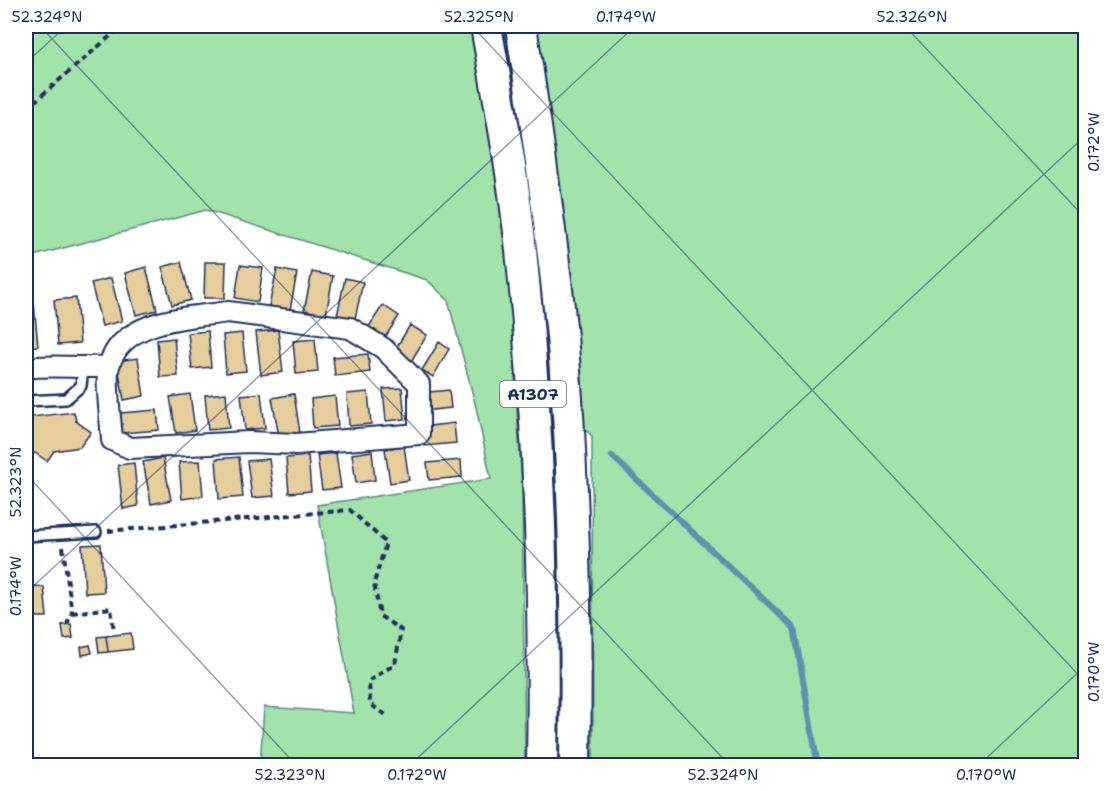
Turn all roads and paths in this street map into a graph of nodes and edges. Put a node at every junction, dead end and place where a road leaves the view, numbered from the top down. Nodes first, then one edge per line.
1 (122, 26) edge
2 (486, 26) edge
3 (521, 26) edge
4 (1040, 26) edge
5 (1086, 31) edge
6 (26, 109) edge
7 (109, 366) junction
8 (26, 368) edge
9 (83, 368) junction
10 (26, 401) edge
11 (96, 532) joint
12 (61, 534) junction
13 (26, 536) edge
14 (72, 613) junction
15 (67, 624) dead end
16 (114, 631) dead end
17 (390, 717) dead end
18 (542, 765) edge
19 (575, 765) edge

1 - 6 path
2 - 18 main road, A1307
3 - 19 main road, A1307
4 - 5 path
7 - 7 street
7 - 9 street
8 - 9 street
9 - 10 lane
11 - 12 lane
11 - 17 path
12 - 13 lane
12 - 14 path
14 - 15 path
14 - 16 path

